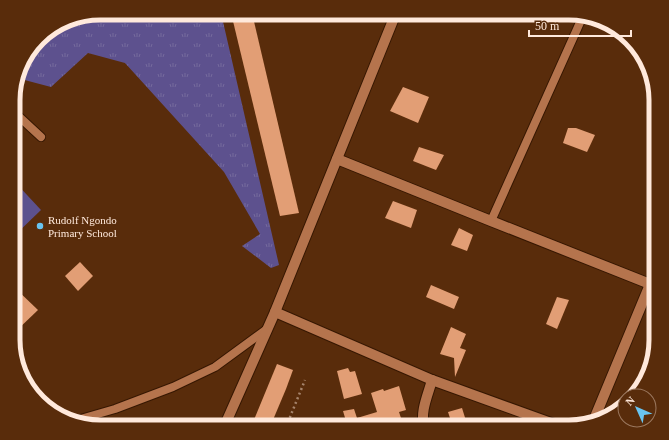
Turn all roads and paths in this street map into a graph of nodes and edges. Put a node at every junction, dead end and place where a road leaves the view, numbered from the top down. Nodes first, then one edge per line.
1 (393, 20) edge
2 (581, 21) edge
3 (20, 118) edge
4 (41, 137) dead end
5 (337, 159) junction
6 (491, 222) junction
7 (649, 284) edge
8 (649, 286) edge
9 (274, 312) junction
10 (267, 328) junction
11 (305, 380) dead end
12 (432, 380) junction
13 (596, 415) edge
14 (84, 418) edge
15 (227, 420) edge
16 (289, 420) edge
17 (423, 420) edge
18 (543, 420) edge

1 - 5 street
2 - 6 lane
3 - 4 lane
5 - 6 street
5 - 9 street
6 - 7 street
8 - 13 street
9 - 10 street
9 - 12 street
10 - 14 lane
10 - 15 street
11 - 16 path
12 - 17 street
12 - 18 street

